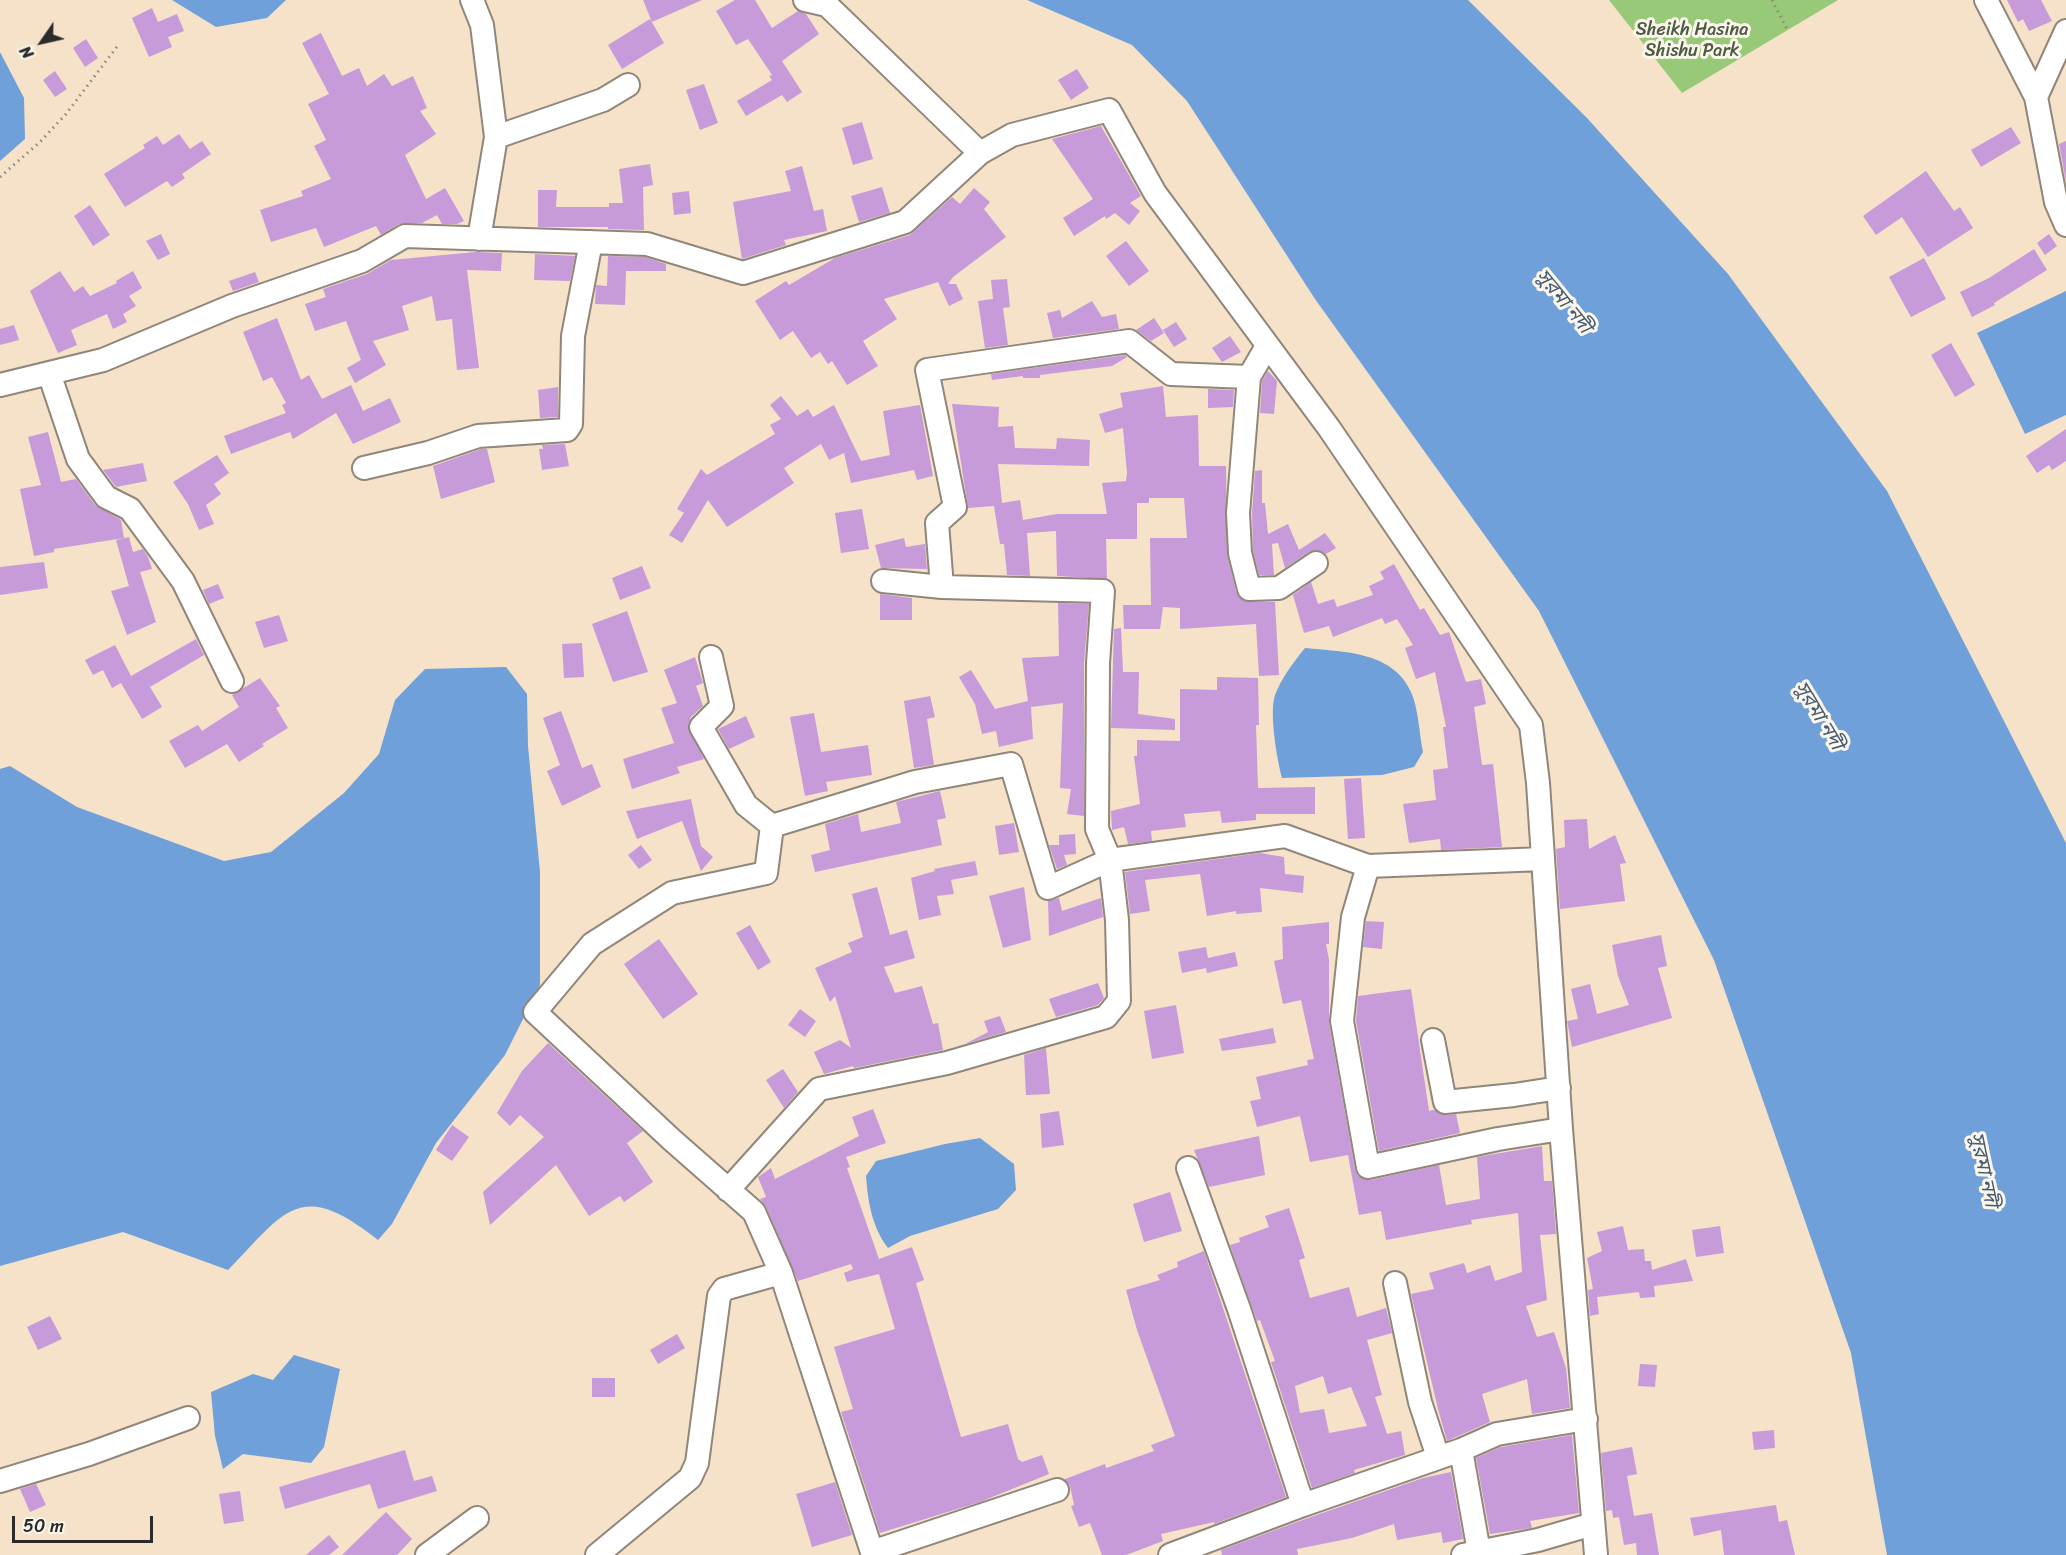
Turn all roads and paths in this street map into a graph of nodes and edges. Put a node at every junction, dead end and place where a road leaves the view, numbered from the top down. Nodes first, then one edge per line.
1 (472, 0) edge
2 (805, 0) edge
3 (1773, 0) edge
4 (1986, 0) edge
5 (1788, 31) dead end
6 (2066, 31) edge
7 (119, 45) dead end
8 (628, 85) dead end
9 (2036, 97) junction
10 (496, 137) junction
11 (980, 153) junction
12 (0, 177) edge
13 (2066, 225) edge
14 (479, 239) junction
15 (591, 242) junction
16 (1267, 346) junction
17 (49, 373) junction
18 (1249, 377) junction
19 (0, 385) edge
20 (364, 468) dead end
21 (1316, 563) dead end
22 (884, 581) dead end
23 (942, 587) junction
24 (711, 657) dead end
25 (232, 681) dead end
26 (772, 826) junction
27 (1543, 859) junction
28 (1110, 860) junction
29 (1368, 866) junction
30 (1433, 1040) dead end
31 (1559, 1088) junction
32 (1562, 1129) junction
33 (1188, 1168) dead end
34 (728, 1190) junction
35 (781, 1274) junction
36 (1395, 1283) dead end
37 (188, 1418) dead end
38 (1586, 1419) junction
39 (1461, 1450) junction
40 (1438, 1457) junction
41 (0, 1481) edge
42 (1057, 1490) dead end
43 (1303, 1505) junction
44 (477, 1518) dead end
45 (1593, 1524) junction
46 (1471, 1553) edge
47 (872, 1554) edge
48 (427, 1555) edge
49 (597, 1555) edge
50 (1170, 1555) edge
51 (1596, 1555) edge

1 - 10 street
2 - 11 street
3 - 5 path
4 - 9 street
6 - 9 street
7 - 12 path
8 - 10 street
9 - 13 street
10 - 14 street
11 - 15 street
11 - 16 street
14 - 15 street
14 - 17 street
15 - 20 street
16 - 18 street
16 - 27 street
17 - 19 street
17 - 25 street
18 - 21 street
18 - 23 street
22 - 23 street
23 - 28 street
24 - 26 street
26 - 28 street
26 - 34 street
27 - 29 street
27 - 31 street
28 - 29 street
28 - 34 street
29 - 32 street
30 - 31 street
31 - 32 street
32 - 38 street
33 - 43 street
34 - 35 street
35 - 47 street
35 - 49 street
36 - 40 street
37 - 41 street
38 - 39 street
38 - 45 street
39 - 40 street
39 - 46 street
40 - 43 street
42 - 47 street
43 - 50 street
44 - 48 street
45 - 46 street
45 - 51 street

